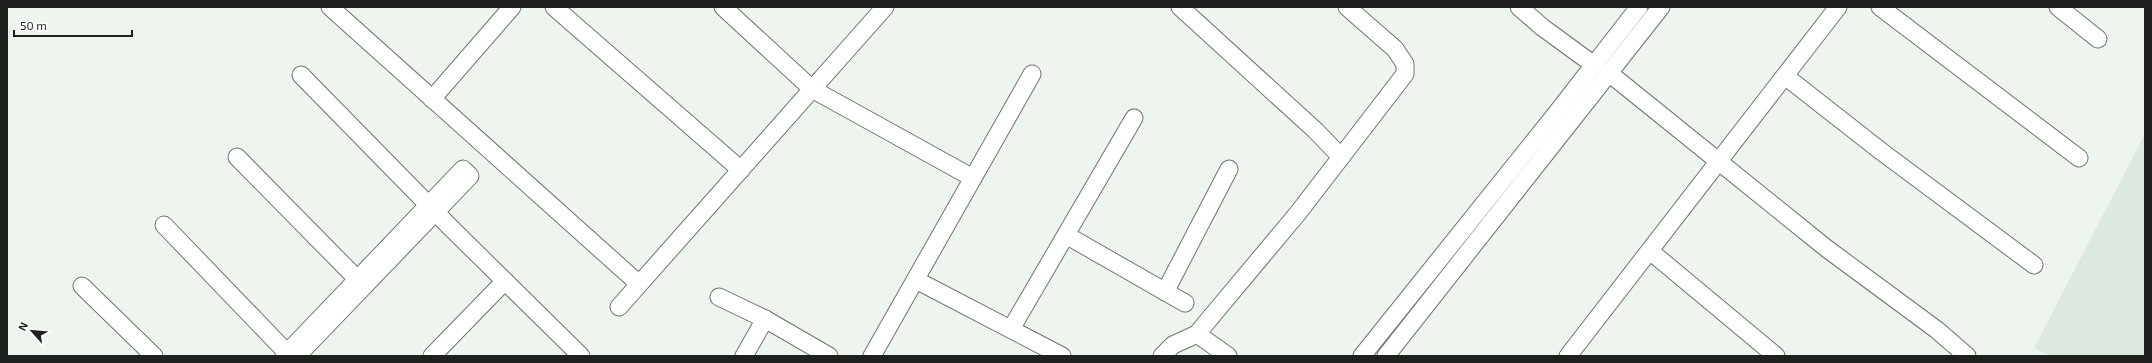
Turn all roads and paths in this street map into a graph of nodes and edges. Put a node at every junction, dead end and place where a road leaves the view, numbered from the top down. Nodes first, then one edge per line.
1 (330, 7) edge
2 (512, 7) edge
3 (554, 7) edge
4 (723, 7) edge
5 (885, 7) edge
6 (1180, 7) edge
7 (1346, 7) edge
8 (1519, 7) edge
9 (1639, 7) edge
10 (1661, 7) edge
11 (1838, 7) edge
12 (1880, 7) edge
13 (2058, 7) edge
14 (2098, 39) dead end
15 (1601, 69) junction
16 (1032, 74) dead end
17 (301, 75) dead end
18 (1785, 76) junction
19 (812, 90) junction
20 (432, 99) junction
21 (1134, 118) dead end
22 (237, 157) dead end
23 (1341, 157) junction
24 (2079, 158) dead end
25 (1720, 162) junction
26 (1229, 169) dead end
27 (741, 170) junction
28 (973, 178) junction
29 (432, 209) junction
30 (164, 225) dead end
31 (1066, 235) junction
32 (1650, 251) junction
33 (2034, 265) dead end
34 (916, 280) junction
35 (505, 281) junction
36 (361, 282) junction
37 (639, 284) junction
38 (82, 286) dead end
39 (1165, 292) junction
40 (719, 297) dead end
41 (1184, 303) dead end
42 (619, 307) dead end
43 (765, 319) junction
44 (1011, 329) junction
45 (1197, 334) junction
46 (438, 354) edge
47 (150, 355) edge
48 (290, 355) edge
49 (581, 356) edge
50 (744, 356) edge
51 (829, 356) edge
52 (872, 356) edge
53 (1062, 356) edge
54 (1162, 356) edge
55 (1228, 356) edge
56 (1362, 356) edge
57 (1386, 356) edge
58 (1568, 356) edge
59 (1776, 356) edge
60 (1967, 356) edge

1 - 20 street
2 - 20 street
3 - 27 street
4 - 19 street
5 - 19 street
6 - 23 street
7 - 23 street
8 - 15 street
9 - 15 street
10 - 15 street
11 - 18 street
12 - 24 street
13 - 14 street
15 - 25 street
15 - 56 street
15 - 57 street
16 - 28 street
17 - 29 street
18 - 25 street
18 - 33 street
19 - 27 street
19 - 28 street
20 - 37 street
21 - 31 street
22 - 36 street
23 - 45 street
25 - 32 street
25 - 60 street
26 - 39 street
27 - 37 street
28 - 34 street
29 - 35 street
29 - 36 street
30 - 48 street
31 - 39 street
31 - 44 street
32 - 58 street
32 - 59 street
34 - 44 street
34 - 52 street
35 - 46 street
35 - 49 street
36 - 48 street
37 - 42 street
38 - 47 street
39 - 41 street
40 - 43 street
43 - 50 street
43 - 51 street
44 - 53 street
45 - 54 street
45 - 55 street

